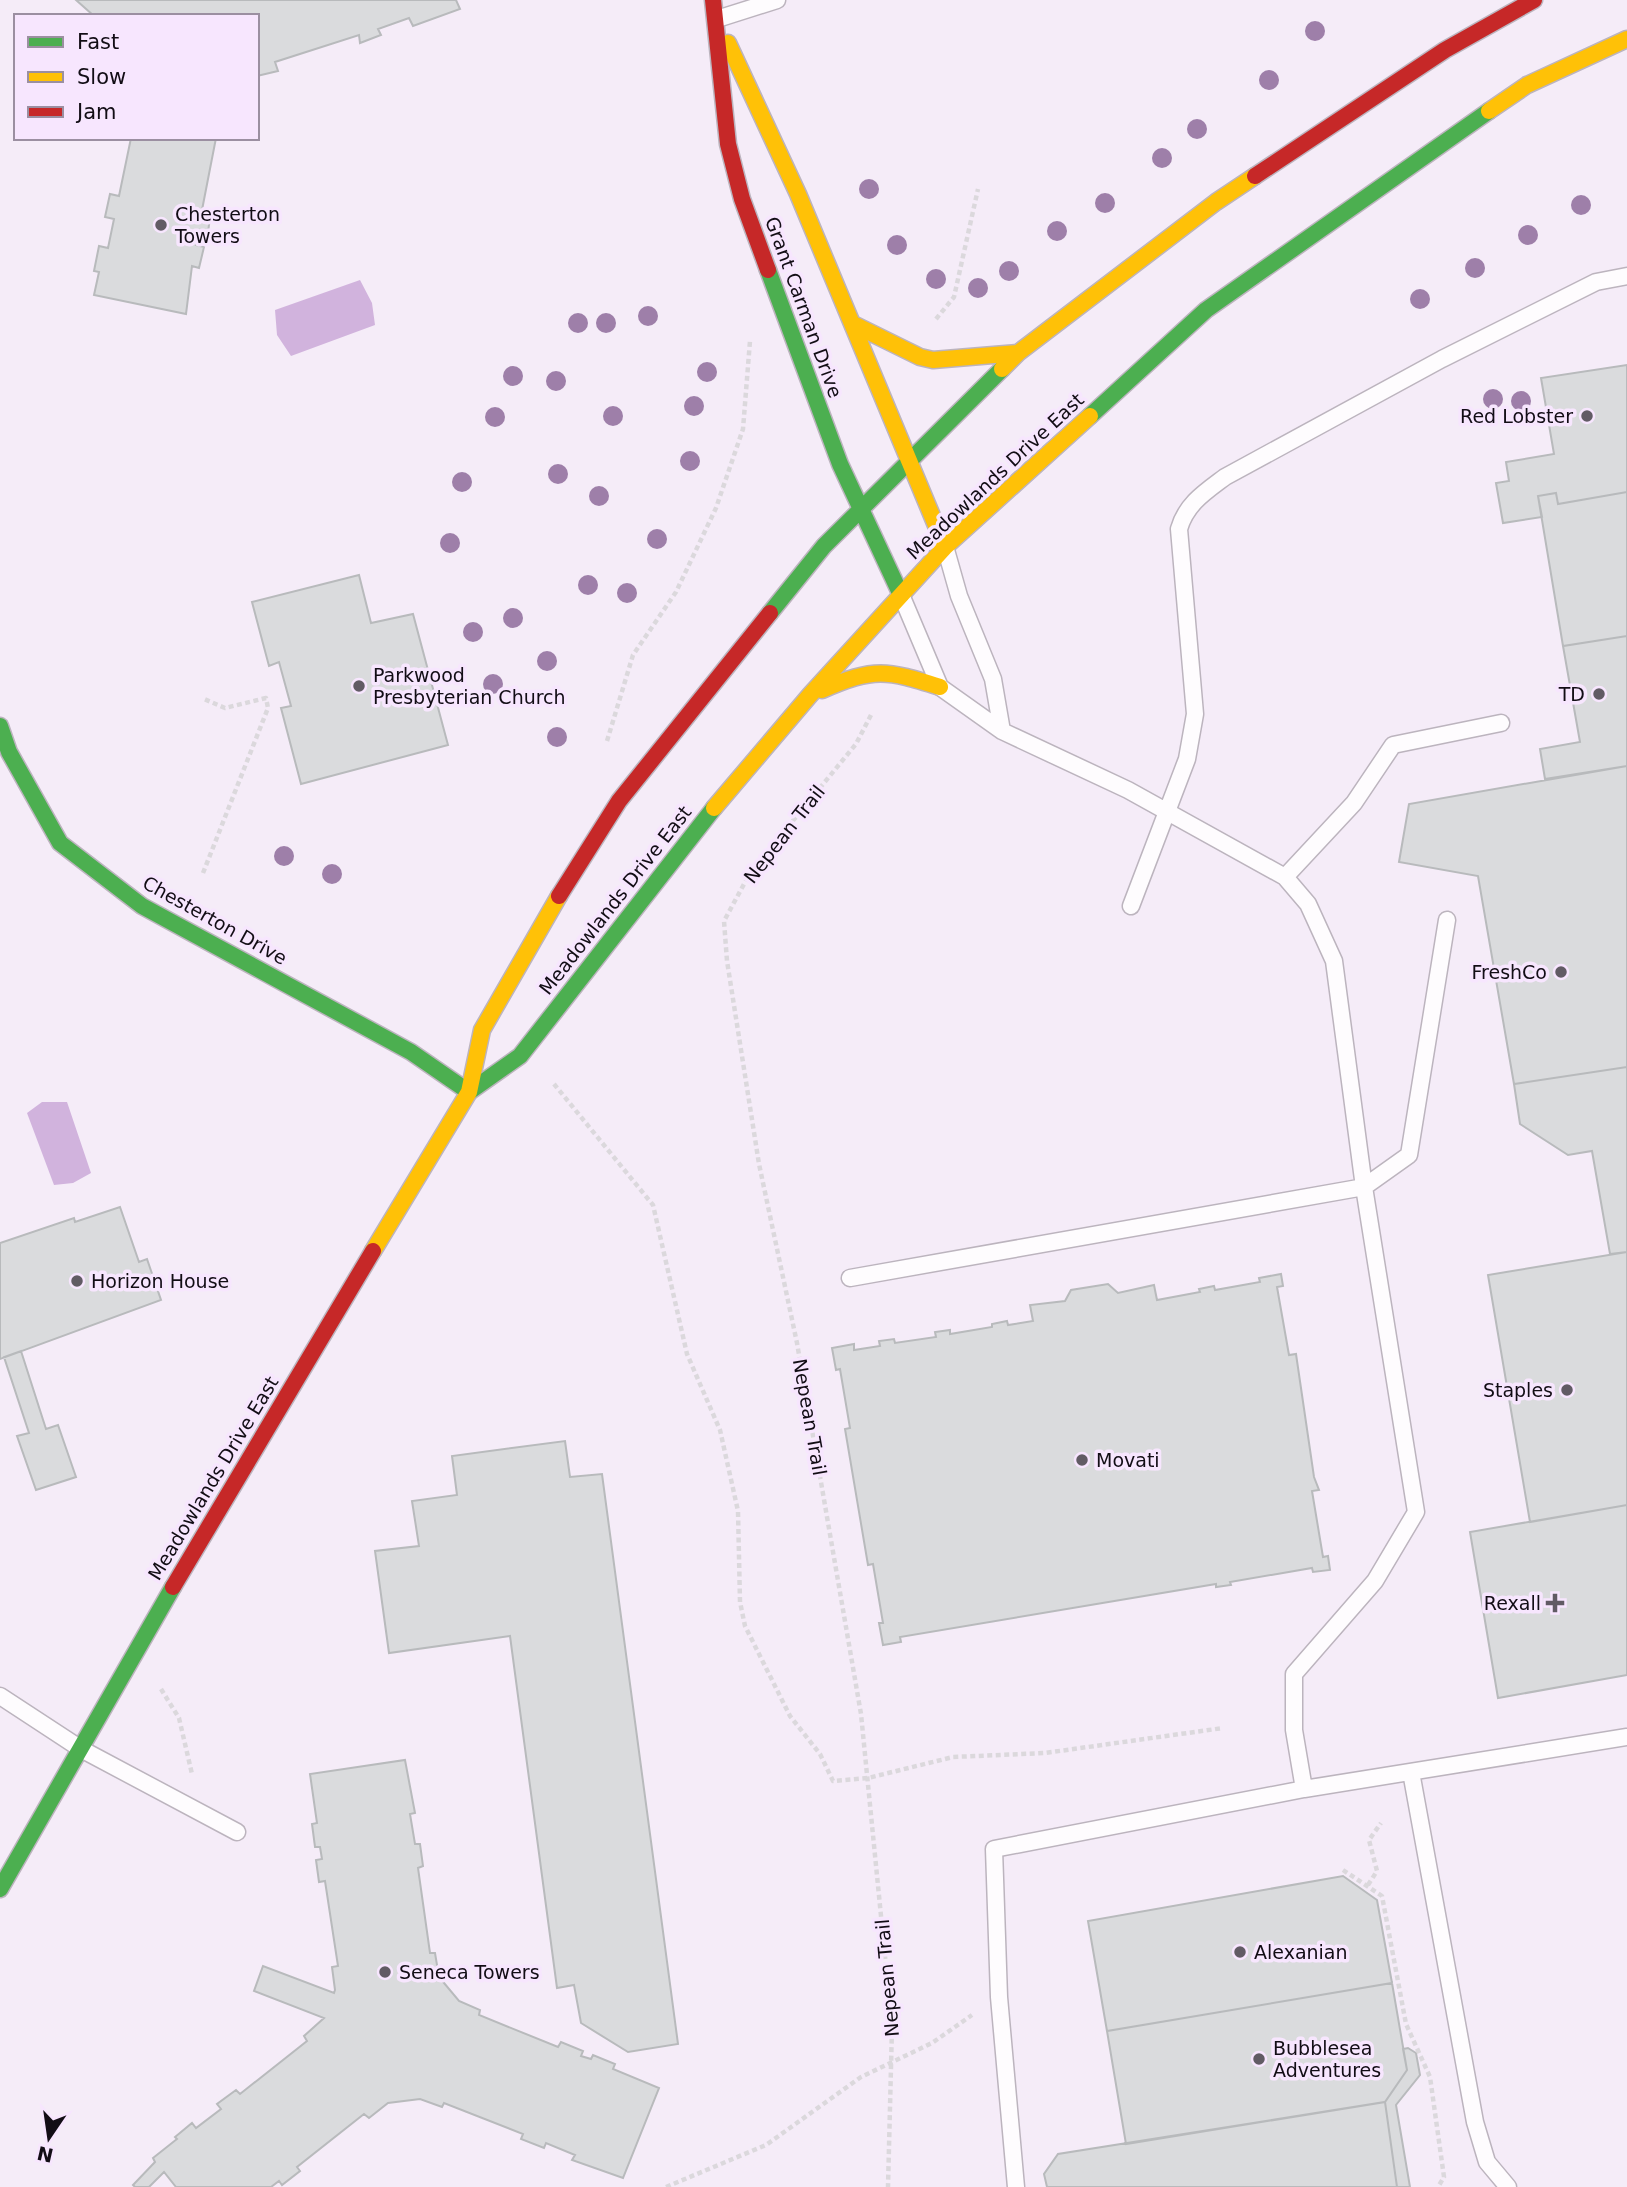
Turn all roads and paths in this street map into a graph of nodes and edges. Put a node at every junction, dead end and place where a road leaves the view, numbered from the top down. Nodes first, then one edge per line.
1 (713, 0) edge
2 (777, 0) edge
3 (1534, 0) edge
4 (717, 19) junction
5 (1627, 40) edge
6 (978, 189) dead end
7 (1627, 276) edge
8 (934, 321) dead end
9 (853, 324) junction
10 (750, 336) dead end
11 (1018, 353) junction
12 (909, 459) junction
13 (861, 512) junction
14 (945, 547) junction
15 (901, 595) junction
16 (940, 687) junction
17 (810, 695) junction
18 (204, 699) dead end
19 (872, 710) dead end
20 (1502, 723) dead end
21 (0, 726) edge
22 (1002, 731) junction
23 (607, 741) dead end
24 (1166, 812) junction
25 (203, 873) dead end
26 (1285, 877) junction
27 (1130, 906) dead end
28 (1447, 920) dead end
29 (554, 1084) dead end
30 (469, 1092) junction
31 (1364, 1187) junction
32 (850, 1278) dead end
33 (159, 1685) dead end
34 (0, 1696) edge
35 (1223, 1728) dead end
36 (1627, 1737) edge
37 (81, 1749) junction
38 (1411, 1772) junction
39 (192, 1774) dead end
40 (868, 1778) junction
41 (1304, 1789) junction
42 (1381, 1823) dead end
43 (237, 1832) dead end
44 (1343, 1870) dead end
45 (1368, 1885) junction
46 (0, 1889) edge
47 (999, 1997) junction
48 (893, 2060) junction
49 (666, 2187) edge
50 (888, 2187) edge
51 (1016, 2187) edge
52 (1438, 2187) edge
53 (1508, 2187) edge

1 - 4 main road, Grant Carman Drive
2 - 4 lane
3 - 11 main road, Meadowlands Drive East
4 - 9 main road, Grant Carman Drive
4 - 13 main road, Grant Carman Drive
5 - 14 main road, Meadowlands Drive East
6 - 8 path
7 - 24 lane
9 - 11 main road
9 - 12 main road, Grant Carman Drive
10 - 23 path
11 - 12 main road, Meadowlands Drive East
12 - 13 main road, Meadowlands Drive East
12 - 14 main road, Grant Carman Drive
13 - 15 main road, Grant Carman Drive
13 - 30 main road, Meadowlands Drive East
14 - 15 main road, Meadowlands Drive East
14 - 22 lane
15 - 16 lane
15 - 17 main road, Meadowlands Drive East
16 - 17 main road
16 - 22 lane
17 - 30 main road, Meadowlands Drive East
18 - 25 path
19 - 40 path, Nepean Trail
20 - 26 lane
21 - 30 main road, Chesterton Drive
22 - 24 lane
24 - 26 lane
24 - 27 lane
26 - 31 lane
28 - 31 lane
29 - 40 path
30 - 37 main road, Meadowlands Drive East
31 - 32 lane
31 - 41 lane
33 - 39 path
34 - 37 lane
35 - 40 path
36 - 38 lane
37 - 43 lane
37 - 46 main road, Meadowlands Drive East
38 - 41 lane
38 - 53 lane
40 - 48 path, Nepean Trail
41 - 47 lane
42 - 45 path
44 - 45 path
45 - 52 path
47 - 48 path
47 - 51 lane
48 - 49 path
48 - 50 path, Nepean Trail

